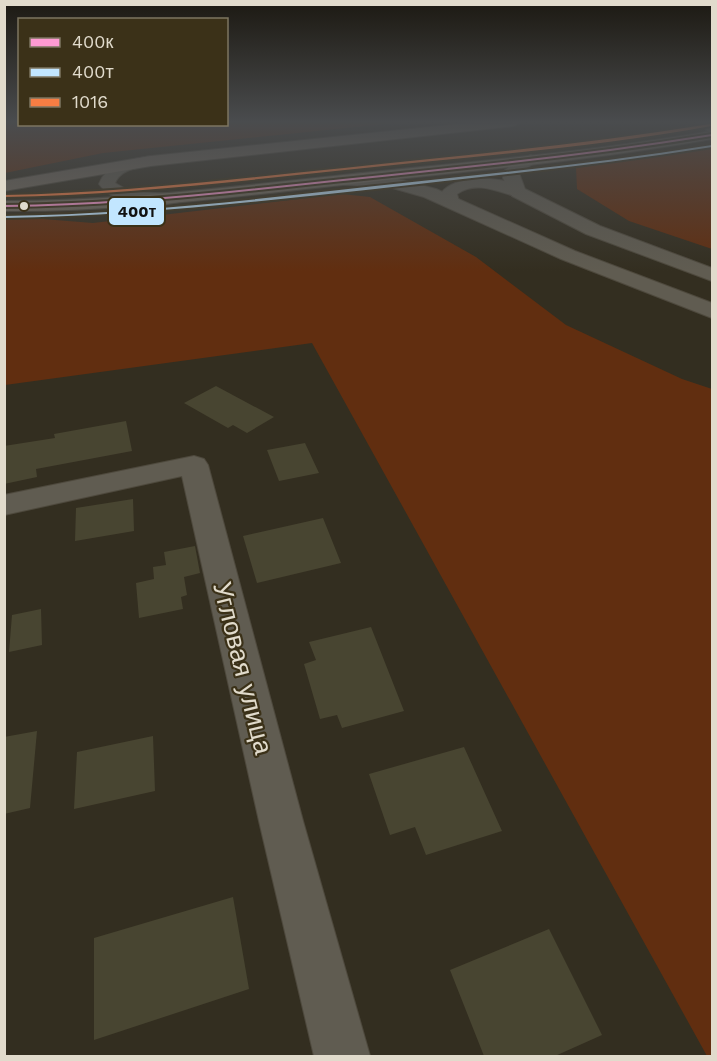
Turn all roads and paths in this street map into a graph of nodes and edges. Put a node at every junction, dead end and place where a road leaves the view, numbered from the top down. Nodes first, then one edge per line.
1 (89, 172) edge
2 (115, 172) edge
3 (424, 172) edge
4 (512, 172) edge
5 (335, 181) junction
6 (4, 186) edge
7 (518, 192) junction
8 (176, 198) junction
9 (452, 201) junction
10 (4, 206) edge
11 (712, 275) edge
12 (712, 311) edge
13 (4, 505) edge
14 (342, 1056) edge

1 - 6 main road
2 - 8 street
3 - 5 main road
4 - 7 street
5 - 8 main road
5 - 9 street
7 - 9 street
7 - 11 street
8 - 10 main road
9 - 12 street
13 - 14 street, Угловая улица

